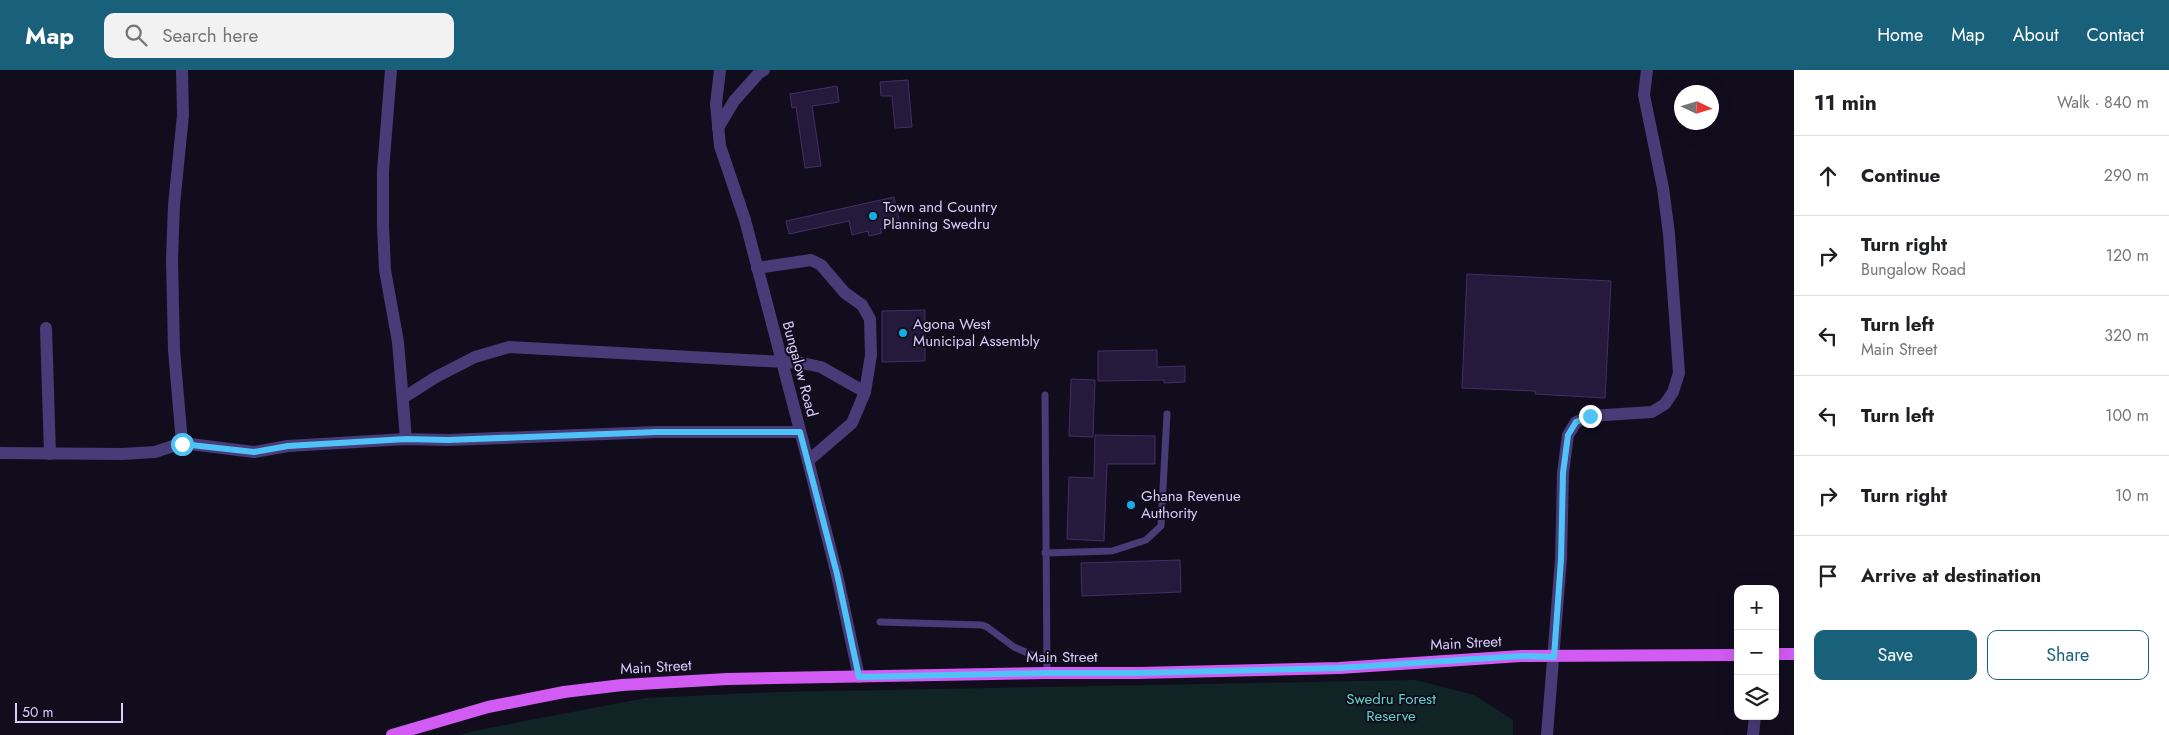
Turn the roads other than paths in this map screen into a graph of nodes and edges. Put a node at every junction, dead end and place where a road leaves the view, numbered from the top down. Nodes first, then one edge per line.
1 (182, 70) edge
2 (391, 70) edge
3 (720, 70) edge
4 (764, 70) edge
5 (1647, 70) edge
6 (718, 128) junction
7 (756, 268) junction
8 (46, 328) dead end
9 (780, 361) junction
10 (865, 392) junction
11 (1045, 395) dead end
12 (403, 398) junction
13 (1167, 414) dead end
14 (800, 432) junction
15 (406, 439) junction
16 (182, 444) junction
17 (0, 453) edge
18 (50, 454) junction
19 (808, 461) junction
20 (1045, 553) junction
21 (880, 622) dead end
22 (1779, 654) edge
23 (1794, 654) edge
24 (1734, 655) edge
25 (1554, 657) junction
26 (1046, 667) junction
27 (859, 677) junction
28 (1754, 720) edge
29 (392, 735) edge
30 (1547, 735) edge
31 (1753, 735) edge

1 - 16 street
2 - 12 street
3 - 6 street, Bungalow Road
4 - 6 street
5 - 25 street
6 - 7 street, Bungalow Road
7 - 9 street, Bungalow Road
7 - 10 street
8 - 18 street
9 - 10 street
9 - 12 street
9 - 14 street, Bungalow Road
10 - 19 street
11 - 20 lane
12 - 15 street
13 - 20 lane
14 - 15 street
14 - 19 street, Bungalow Road
15 - 16 street
16 - 18 street
17 - 18 street
19 - 27 street, Bungalow Road
20 - 26 lane
21 - 26 lane
22 - 23 main road
24 - 25 main road, Main Street
25 - 26 main road, Main Street
25 - 30 street
26 - 27 main road, Main Street
27 - 29 main road, Main Street
28 - 31 street

